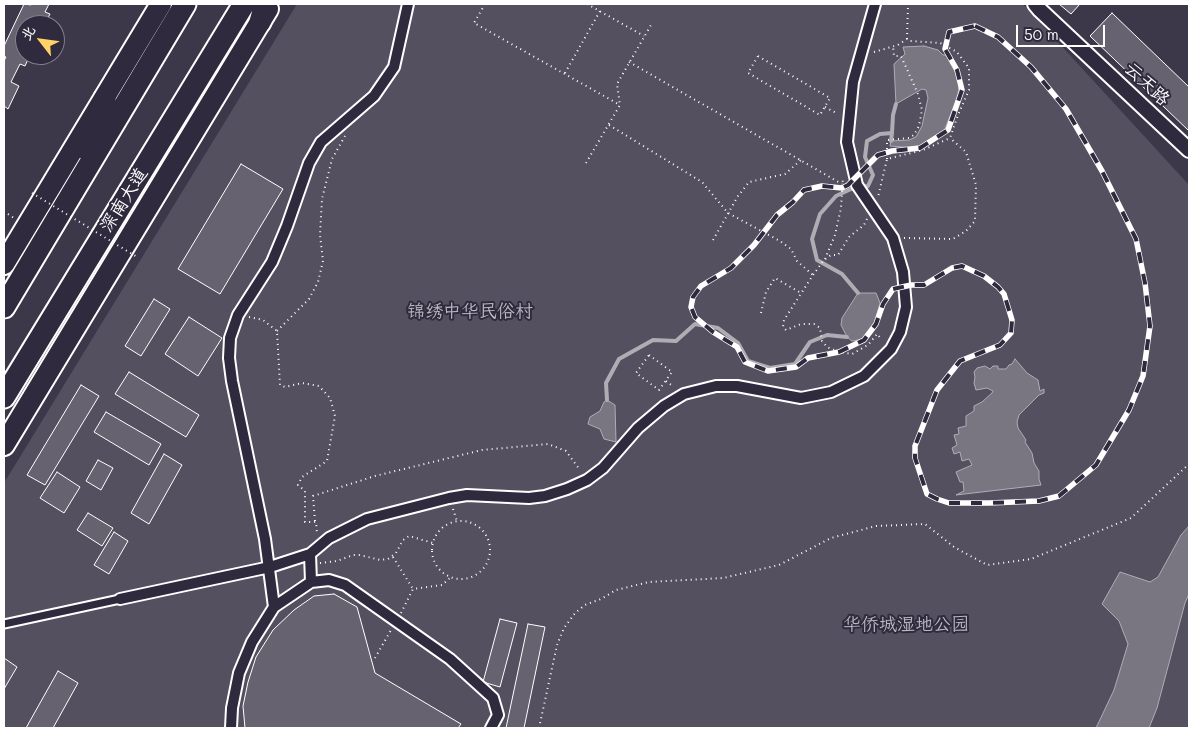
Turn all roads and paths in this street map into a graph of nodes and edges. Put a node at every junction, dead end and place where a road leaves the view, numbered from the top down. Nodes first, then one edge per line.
1 (161, 4) edge
2 (185, 4) edge
3 (244, 4) edge
4 (271, 4) edge
5 (408, 4) edge
6 (480, 4) edge
7 (587, 4) edge
8 (875, 4) edge
9 (908, 4) edge
10 (1036, 4) edge
11 (484, 5) edge
12 (600, 11) junction
13 (262, 13) edge
14 (651, 25) dead end
15 (644, 36) junction
16 (907, 39) junction
17 (893, 46) junction
18 (859, 57) junction
19 (629, 62) junction
20 (565, 73) junction
21 (105, 98) junction
22 (620, 105) junction
23 (825, 107) junction
24 (849, 120) junction
25 (609, 125) junction
26 (347, 134) dead end
27 (950, 138) junction
28 (1189, 150) edge
29 (887, 159) junction
30 (801, 160) junction
31 (586, 163) dead end
32 (842, 184) dead end
33 (77, 186) junction
34 (842, 190) dead end
35 (32, 193) dead end
36 (873, 209) junction
37 (728, 213) junction
38 (8, 214) dead end
39 (16, 219) dead end
40 (893, 238) junction
41 (713, 240) dead end
42 (137, 257) dead end
43 (824, 260) junction
44 (4, 264) edge
45 (813, 275) junction
46 (802, 293) junction
47 (4, 307) edge
48 (761, 313) dead end
49 (238, 315) junction
50 (277, 331) junction
51 (891, 349) junction
52 (636, 373) joint
53 (4, 396) edge
54 (4, 445) edge
55 (1189, 464) edge
56 (587, 480) junction
57 (316, 522) junction
58 (433, 543) junction
59 (318, 546) junction
60 (392, 557) junction
61 (310, 558) junction
62 (270, 567) junction
63 (451, 577) junction
64 (311, 582) junction
65 (413, 589) junction
66 (120, 599) joint
67 (274, 607) junction
68 (397, 621) junction
69 (4, 624) edge
70 (375, 658) dead end
71 (231, 728) edge
72 (491, 728) edge
73 (539, 728) edge

1 - 21 main road
2 - 33 main road
3 - 53 main road, 深南大道
4 - 13 main road
5 - 49 street
6 - 11 path
7 - 12 path
8 - 18 street
9 - 16 path
10 - 28 street, 云天路
11 - 20 path
12 - 15 path
12 - 20 path
13 - 54 main road
14 - 15 path
15 - 19 path
16 - 17 path
16 - 27 path
17 - 18 path
17 - 29 path
18 - 24 street
19 - 22 path
19 - 30 path
20 - 22 path
21 - 33 main road
21 - 44 main road
22 - 25 path
23 - 23 path
23 - 24 path
24 - 36 street
25 - 31 path
25 - 37 path
26 - 50 path
27 - 29 path
27 - 40 path
29 - 36 path
30 - 32 path
30 - 37 path
33 - 47 main road
34 - 43 path
35 - 42 path, bridge
36 - 40 street
36 - 43 path
37 - 41 path
37 - 45 path
38 - 39 path
40 - 51 street
43 - 45 path
45 - 46 path
46 - 48 path
46 - 51 path
49 - 50 path
49 - 62 street
50 - 57 path
51 - 56 street
52 - 52 path
55 - 73 path
56 - 57 path
56 - 59 street
57 - 59 path
58 - 60 path
58 - 63 path
58 - 63 path
59 - 61 street
60 - 61 path
60 - 65 path
61 - 62 street
61 - 64 street
62 - 66 street
62 - 67 street
63 - 65 path
64 - 67 street
64 - 68 street
65 - 68 path
66 - 69 lane
67 - 71 street
68 - 70 path
68 - 72 street

